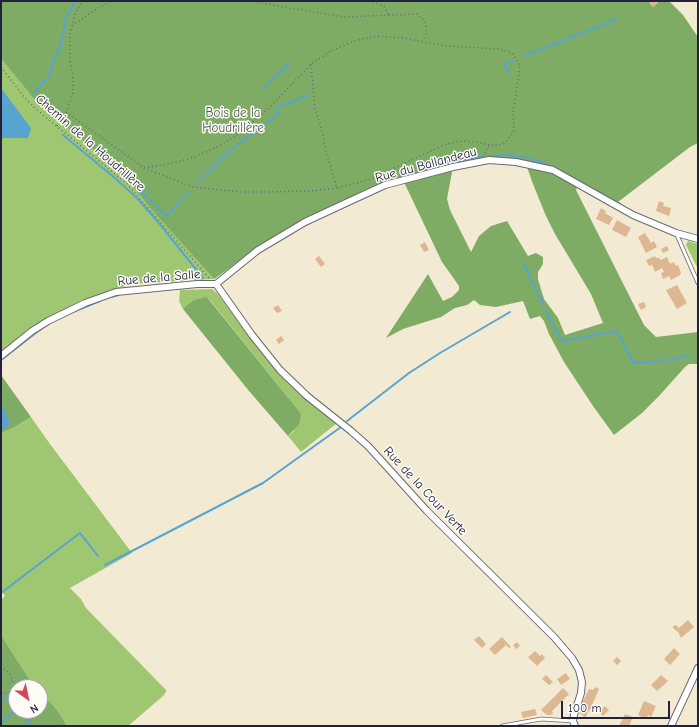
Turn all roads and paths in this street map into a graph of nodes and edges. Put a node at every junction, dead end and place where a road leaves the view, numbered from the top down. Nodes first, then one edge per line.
1 (82, 1) edge
2 (111, 1) edge
3 (254, 1) edge
4 (369, 1) edge
5 (388, 15) junction
6 (72, 26) junction
7 (422, 41) junction
8 (311, 64) junction
9 (1, 66) edge
10 (66, 112) junction
11 (57, 126) junction
12 (490, 145) junction
13 (486, 161) junction
14 (144, 168) junction
15 (337, 188) junction
16 (676, 233) junction
17 (698, 239) edge
18 (698, 283) edge
19 (216, 284) junction
20 (1, 356) edge
21 (1, 666) edge
22 (698, 668) edge
23 (1, 693) edge
24 (574, 723) edge
25 (502, 726) edge
26 (672, 726) edge

1 - 6 path
2 - 6 path
3 - 5 path
4 - 5 path
5 - 7 path
6 - 10 path
7 - 8 path
7 - 12 path
8 - 14 path
8 - 15 path
9 - 11 path, Chemin de la Houdrillère
10 - 11 path
10 - 14 path
11 - 19 path, Chemin de la Houdrillère
12 - 13 path
12 - 15 path
13 - 16 street, Rue du Ballandeau
13 - 19 street, Rue du Ballandeau
14 - 15 path
16 - 17 street, Rue du Ballandeau
16 - 18 lane
19 - 20 street, Rue de la Salle
19 - 24 street, Rue de la Cour Verte
21 - 23 path
22 - 26 street
24 - 25 lane

